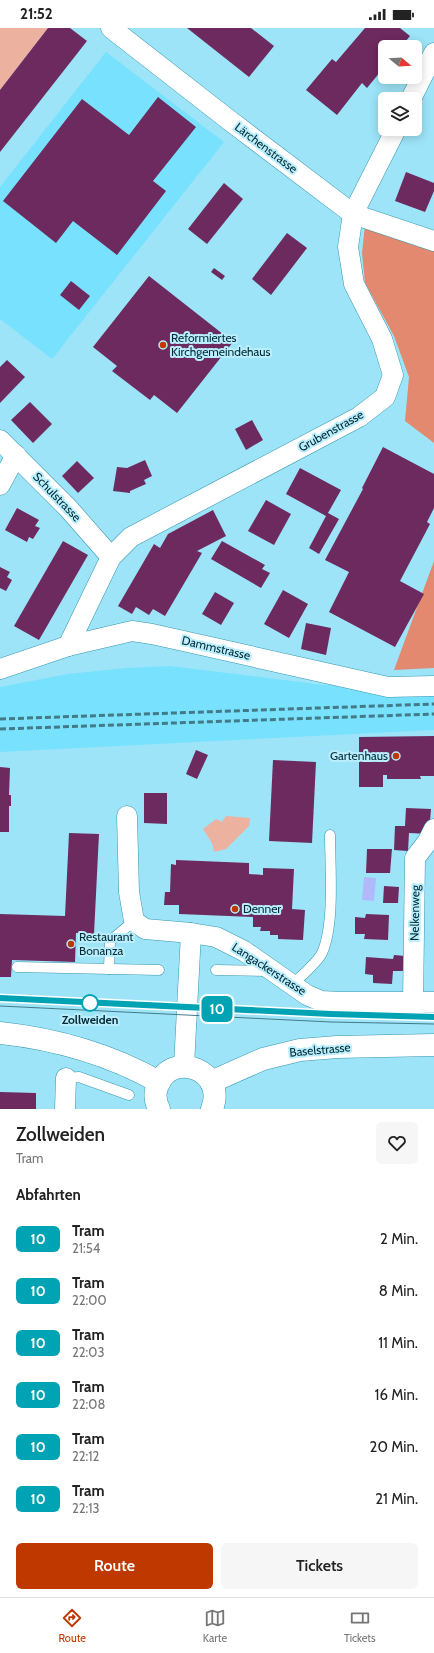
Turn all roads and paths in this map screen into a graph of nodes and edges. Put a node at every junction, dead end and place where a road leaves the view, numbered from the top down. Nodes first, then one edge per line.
1 (115, 29) edge
2 (434, 53) edge
3 (414, 92) edge
4 (392, 136) edge
5 (353, 214) junction
6 (434, 241) edge
7 (0, 440) edge
8 (16, 455) junction
9 (0, 485) edge
10 (111, 557) junction
11 (68, 646) junction
12 (0, 669) edge
13 (434, 686) edge
14 (127, 816) dead end
15 (434, 829) edge
16 (330, 834) dead end
17 (134, 921) junction
18 (192, 933) junction
19 (17, 967) dead end
20 (109, 970) junction
21 (159, 970) dead end
22 (216, 970) dead end
23 (275, 972) junction
24 (293, 984) junction
25 (434, 1002) edge
26 (414, 1003) junction
27 (0, 1033) edge
28 (434, 1045) edge
29 (184, 1066) junction
30 (66, 1078) joint
31 (159, 1082) junction
32 (211, 1082) junction
33 (130, 1095) dead end
34 (65, 1109) edge
35 (159, 1109) edge
36 (212, 1109) edge

1 - 5 street, Lärchenstrasse
2 - 3 street
4 - 5 street, Grubenstrasse
5 - 6 street, Lärchenstrasse
5 - 10 street, Grubenstrasse
7 - 8 street, Schulstrasse
8 - 9 street
8 - 10 street, Schulstrasse
10 - 11 street, Grubenstrasse
11 - 12 street, Dammstrasse
11 - 13 street, Dammstrasse
14 - 17 street
15 - 26 street, Nelkenweg
16 - 24 lane
17 - 18 street, Langackerstrasse
17 - 20 lane
18 - 23 street, Langackerstrasse
18 - 29 street
19 - 20 lane
20 - 21 lane
22 - 23 lane
23 - 24 street, Langackerstrasse
24 - 26 street, Langackerstrasse
25 - 26 street
27 - 31 main road
28 - 32 main road, Baselstrasse
29 - 31 main road
29 - 32 main road
30 - 33 lane
30 - 34 street
31 - 35 main road
32 - 36 main road

